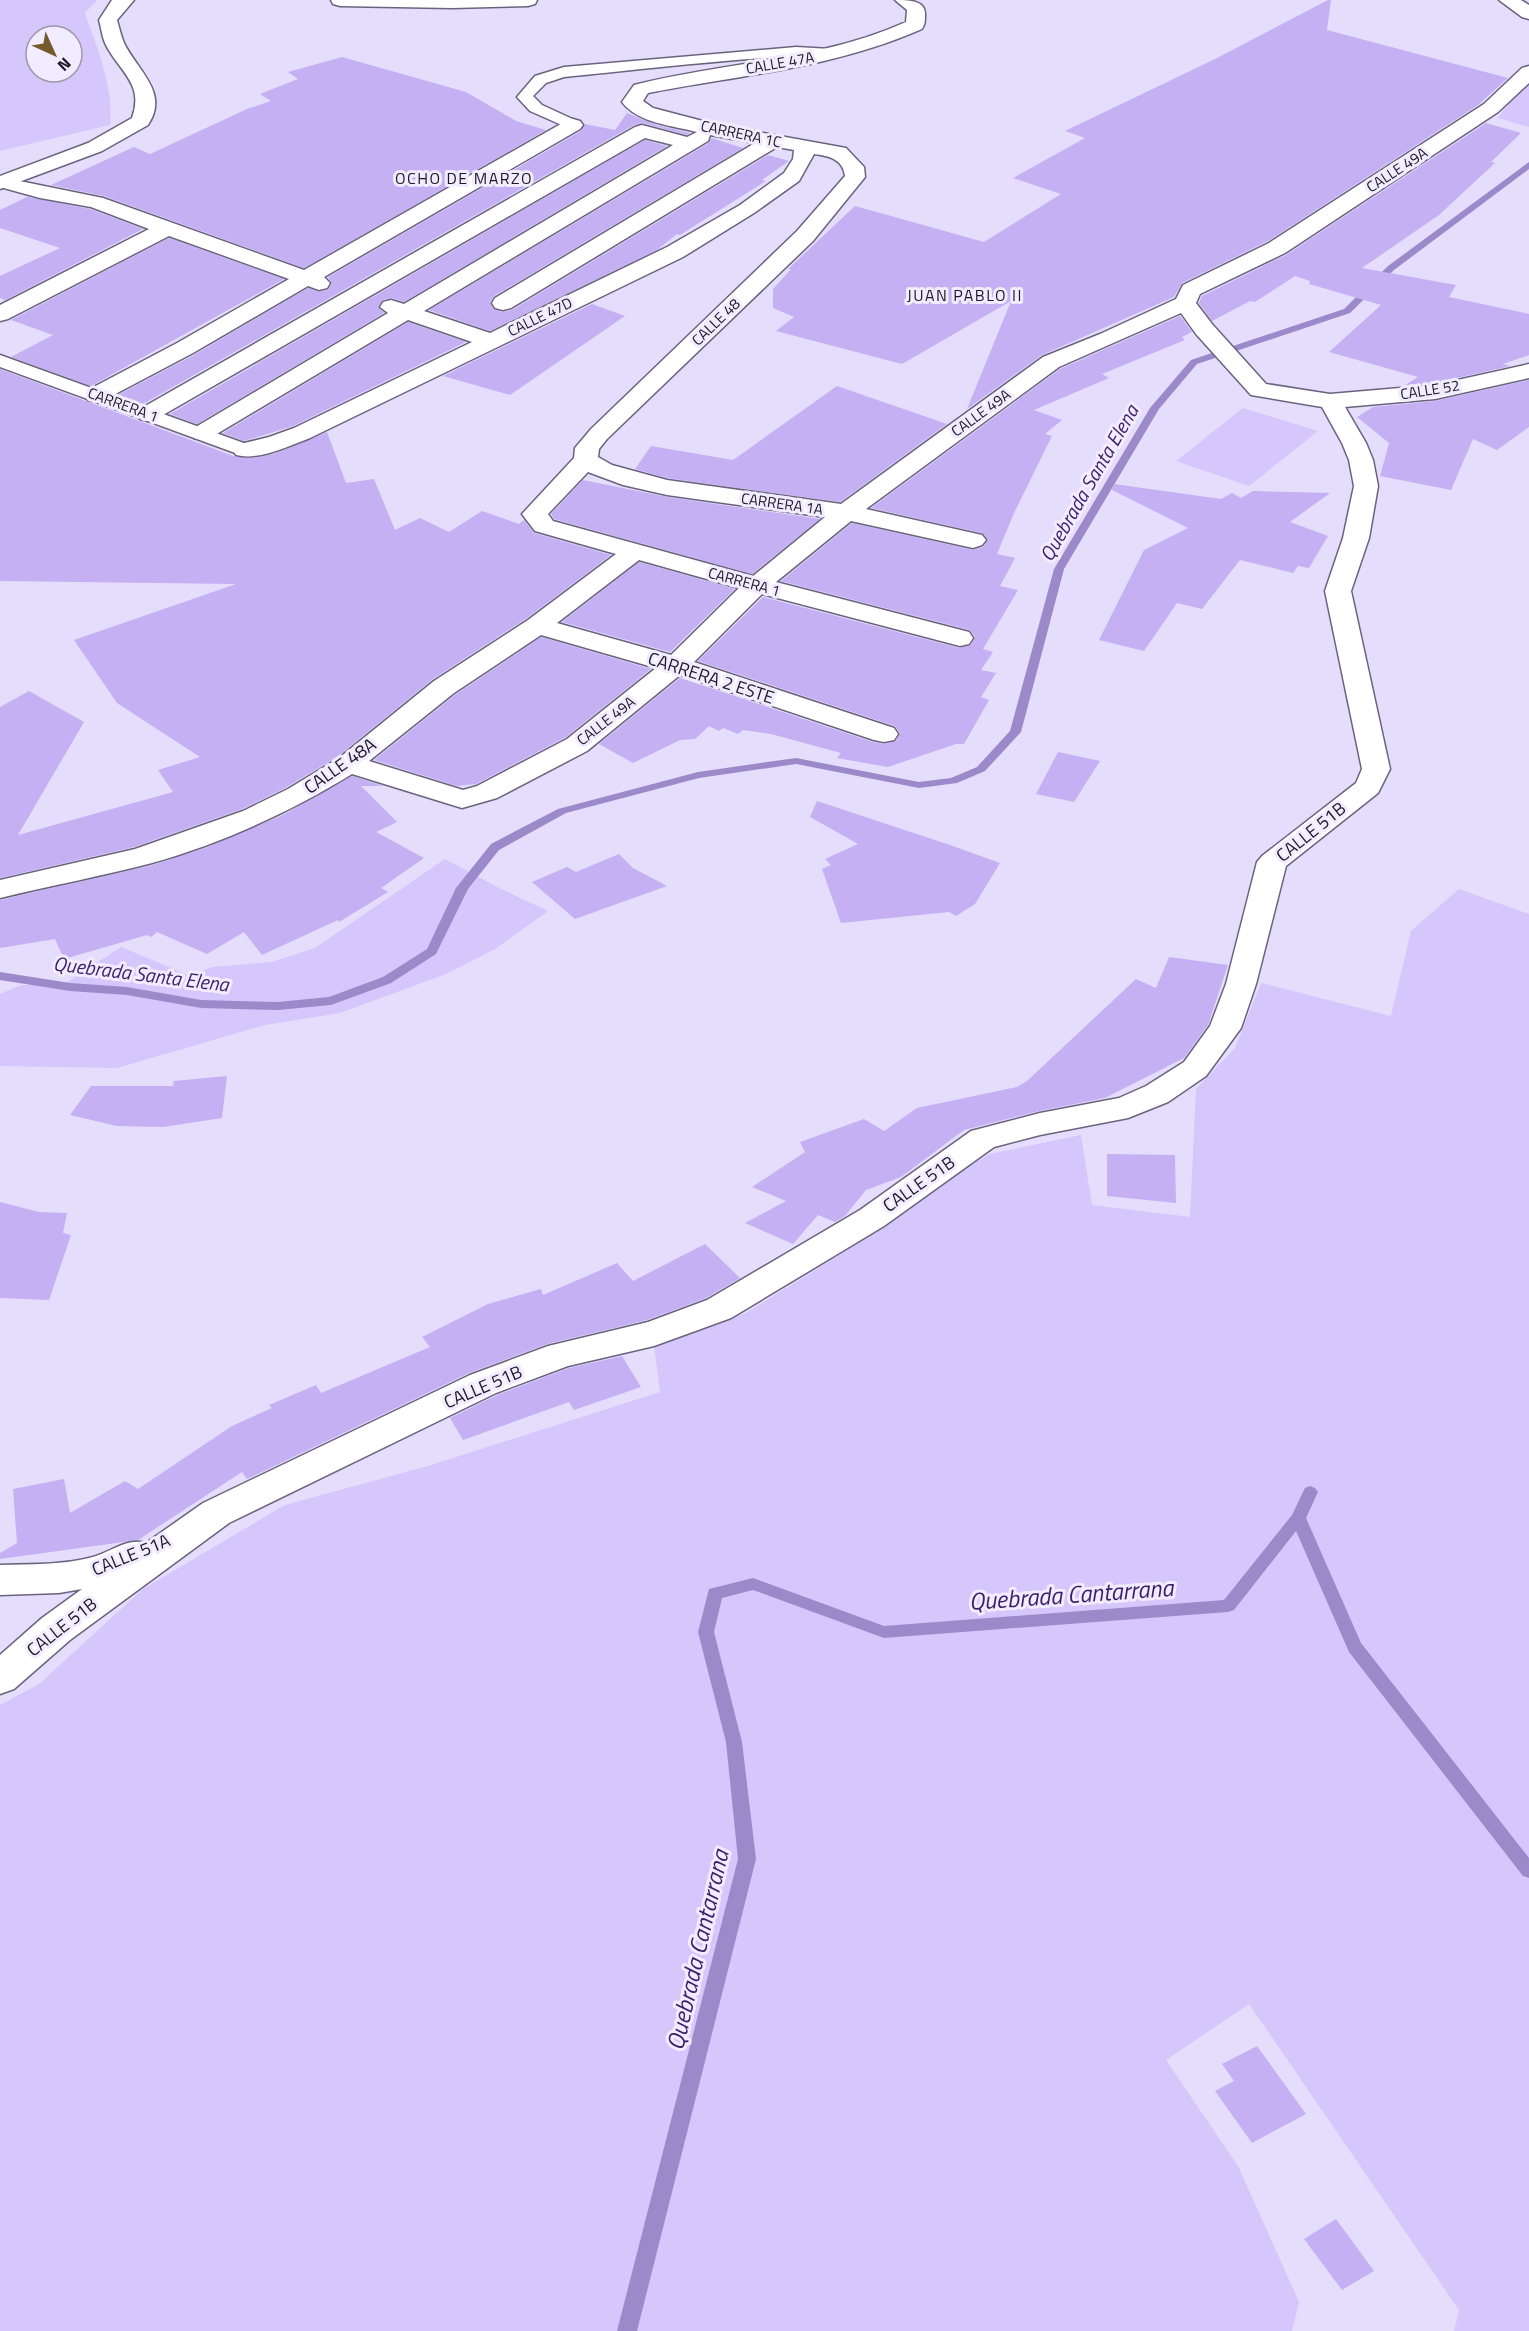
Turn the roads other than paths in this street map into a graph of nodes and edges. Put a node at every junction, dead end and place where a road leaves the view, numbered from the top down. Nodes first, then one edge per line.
1 (125, 0) edge
2 (340, 0) edge
3 (528, 0) edge
4 (904, 0) edge
5 (1508, 0) edge
6 (1529, 13) edge
7 (831, 54) junction
8 (1529, 72) edge
9 (641, 89) joint
10 (573, 125) joint
11 (713, 130) junction
12 (772, 142) junction
13 (689, 143) junction
14 (806, 146) junction
15 (855, 177) joint
16 (2, 183) edge
17 (167, 228) junction
18 (305, 279) junction
19 (356, 296) junction
20 (503, 303) dead end
21 (1185, 303) junction
22 (406, 312) junction
23 (0, 314) edge
24 (492, 341) junction
25 (0, 361) edge
26 (1529, 370) edge
27 (96, 395) junction
28 (1330, 401) junction
29 (148, 414) junction
30 (202, 433) junction
31 (245, 450) joint
32 (589, 463) junction
33 (845, 513) junction
34 (534, 514) joint
35 (974, 540) dead end
36 (634, 552) junction
37 (757, 585) junction
38 (537, 626) junction
39 (960, 638) dead end
40 (676, 665) junction
41 (884, 734) dead end
42 (349, 764) junction
43 (0, 889) edge
44 (190, 1532) junction
45 (4, 1578) edge
46 (0, 1678) edge

1 - 16 street
2 - 3 street
4 - 7 street, CALLE 47A
5 - 6 street
7 - 9 street, CALLE 47A
7 - 10 lane
8 - 21 street, CALLE 49A
9 - 11 street, CARRERA 1C
10 - 18 street
11 - 12 street, CARRERA 1C
11 - 13 street
12 - 14 street, CARRERA 1C
12 - 20 street
13 - 19 street
13 - 22 street
14 - 15 street, CARRERA 1C
14 - 24 street, CALLE 47D
15 - 32 street, CALLE 48
16 - 17 street
17 - 18 street
17 - 23 street
18 - 19 street
18 - 27 street
19 - 22 street
19 - 29 street
21 - 28 street, CALLE 52
21 - 33 street, CALLE 49A
22 - 24 street
22 - 30 street
24 - 31 street, CALLE 47D
25 - 27 lane, CARRERA 1
26 - 28 street, CALLE 52
27 - 29 lane, CARRERA 1
28 - 44 street, CALLE 51B
29 - 30 lane, CARRERA 1
30 - 31 lane, CARRERA 1
32 - 33 street, CARRERA 1A
32 - 34 street, CALLE 48
33 - 35 street, CARRERA 1A
33 - 37 street, CALLE 49A
34 - 36 street, CARRERA 1
36 - 37 street, CARRERA 1
36 - 38 street, CALLE 48A
37 - 39 street, CARRERA 1
37 - 40 street, CALLE 49A
38 - 40 street, CARRERA 2 ESTE
38 - 42 street, CALLE 48A
40 - 41 street, CARRERA 2 ESTE
40 - 42 street, CALLE 49A
42 - 43 street, CALLE 48A
44 - 45 street, CALLE 51A
44 - 46 street, CALLE 51B

